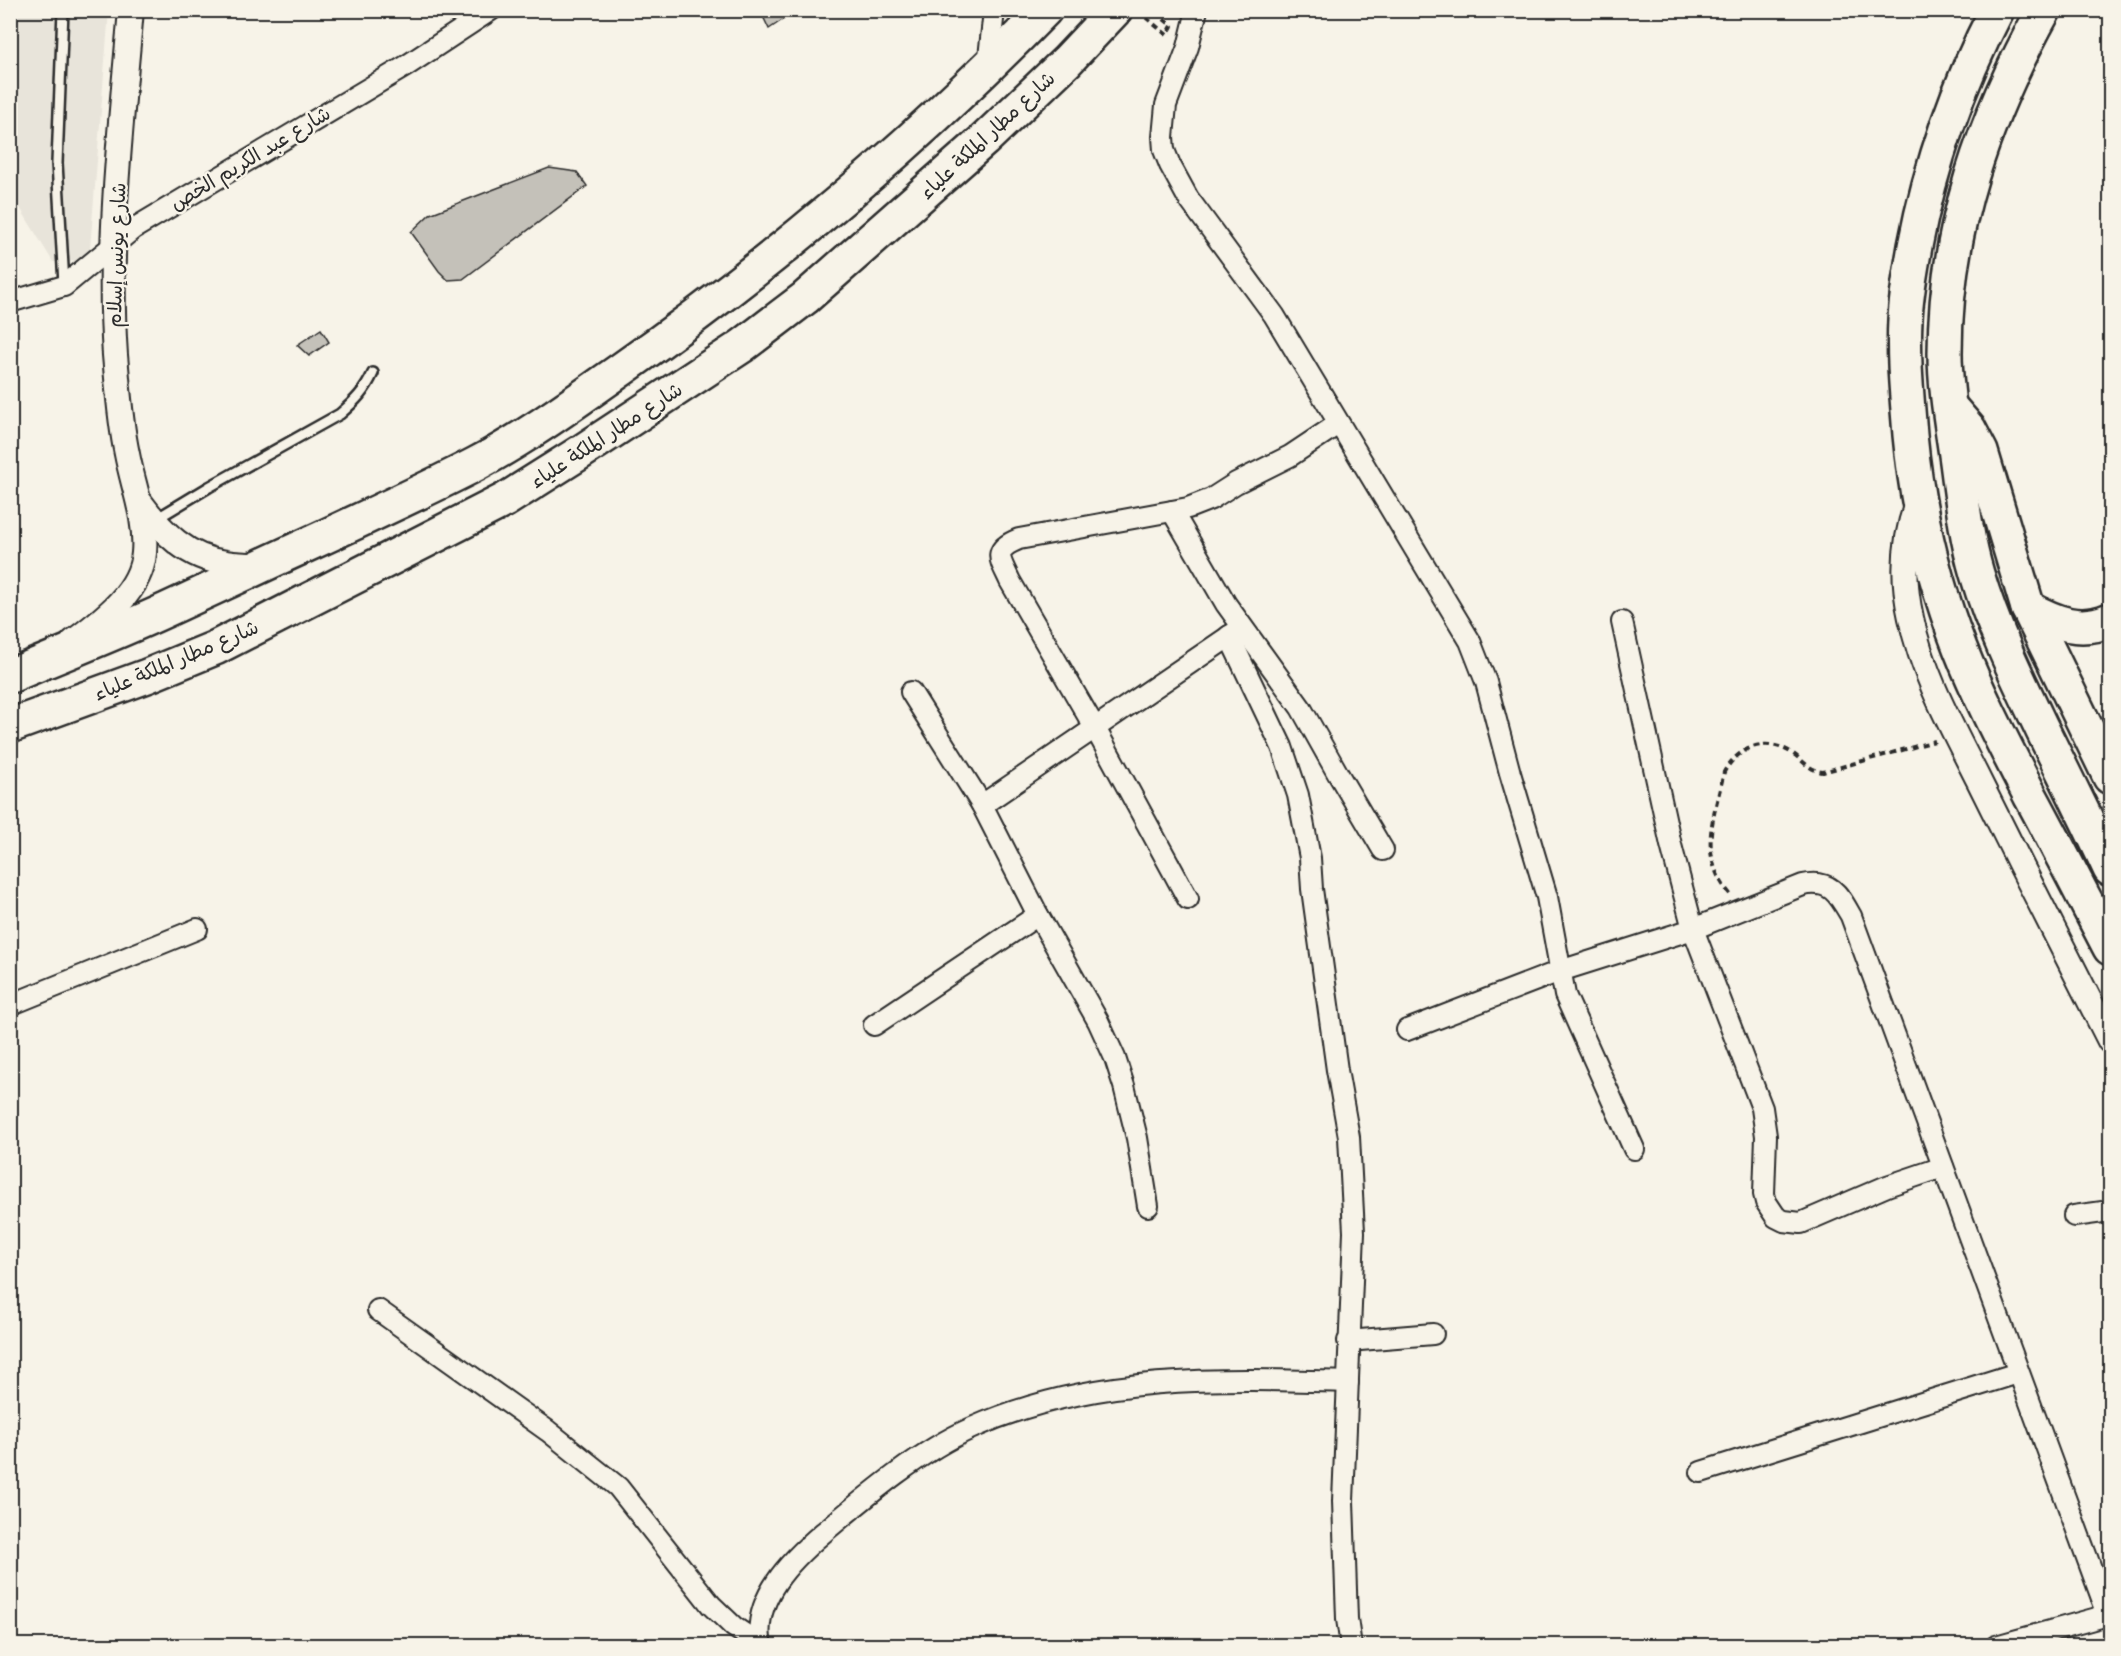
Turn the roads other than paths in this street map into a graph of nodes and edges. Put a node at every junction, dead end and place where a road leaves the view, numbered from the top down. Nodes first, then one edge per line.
1 (63, 10) edge
2 (131, 10) edge
3 (491, 10) edge
4 (994, 10) edge
5 (1000, 10) edge
6 (1115, 10) edge
7 (1197, 10) edge
8 (1997, 10) edge
9 (2044, 10) edge
10 (1037, 19) edge
11 (988, 68) junction
12 (114, 244) junction
13 (64, 286) junction
14 (10, 302) edge
15 (373, 373) dead end
16 (1949, 406) junction
17 (1338, 424) junction
18 (137, 498) junction
19 (1918, 501) junction
20 (1172, 511) junction
21 (154, 520) junction
22 (261, 566) junction
23 (2028, 608) junction
24 (2110, 620) edge
25 (1622, 622) dead end
26 (1236, 631) junction
27 (52, 658) junction
28 (10, 676) edge
29 (911, 692) dead end
30 (10, 726) edge
31 (1095, 729) junction
32 (2110, 777) edge
33 (982, 805) junction
34 (1383, 850) dead end
35 (2110, 869) edge
36 (1188, 899) dead end
37 (1038, 915) junction
38 (197, 929) dead end
39 (1693, 929) junction
40 (2110, 943) edge
41 (2110, 948) edge
42 (1560, 971) junction
43 (10, 1005) edge
44 (874, 1025) dead end
45 (1407, 1030) dead end
46 (2110, 1041) edge
47 (1634, 1149) dead end
48 (1943, 1167) junction
49 (1148, 1206) dead end
50 (2110, 1211) edge
51 (2074, 1216) dead end
52 (378, 1310) dead end
53 (1433, 1334) dead end
54 (1348, 1341) junction
55 (2018, 1373) junction
56 (1348, 1382) junction
57 (1701, 1472) dead end
58 (2109, 1618) edge
59 (760, 1643) edge
60 (1351, 1646) edge
61 (1996, 1646) edge

1 - 13 lane
2 - 12 street, شارع يونس إسلام
3 - 12 street, شارع عبد الكريم الخص
4 - 11 street
5 - 10 street
6 - 30 highway, شارع مطار الملكة علياء
7 - 17 street
8 - 19 highway
9 - 16 highway
10 - 11 highway
11 - 22 highway
12 - 13 street, شارع عبد الكريم الخص
12 - 18 street, شارع يونس إسلام
13 - 14 street, شارع عبد الكريم الخص
15 - 21 lane
16 - 23 highway
16 - 35 highway
17 - 20 street
17 - 42 street
18 - 21 street, شارع يونس إسلام
18 - 27 street, شارع يونس إسلام
19 - 41 highway
19 - 46 street
20 - 26 street
20 - 31 street
21 - 22 street, شارع يونس إسلام
22 - 27 highway
23 - 24 highway
23 - 32 highway
25 - 39 street
26 - 31 street
26 - 34 street
26 - 54 street
27 - 28 highway
29 - 33 street
31 - 33 street
31 - 36 street
33 - 37 street
37 - 44 street
37 - 49 street
38 - 43 street
39 - 42 street
39 - 48 street
39 - 48 street
40 - 41 street
42 - 45 street
42 - 47 street
48 - 55 street
50 - 51 street
52 - 59 street
53 - 54 street
54 - 56 street
55 - 57 street
55 - 58 street
56 - 59 street
56 - 60 street
58 - 61 street

